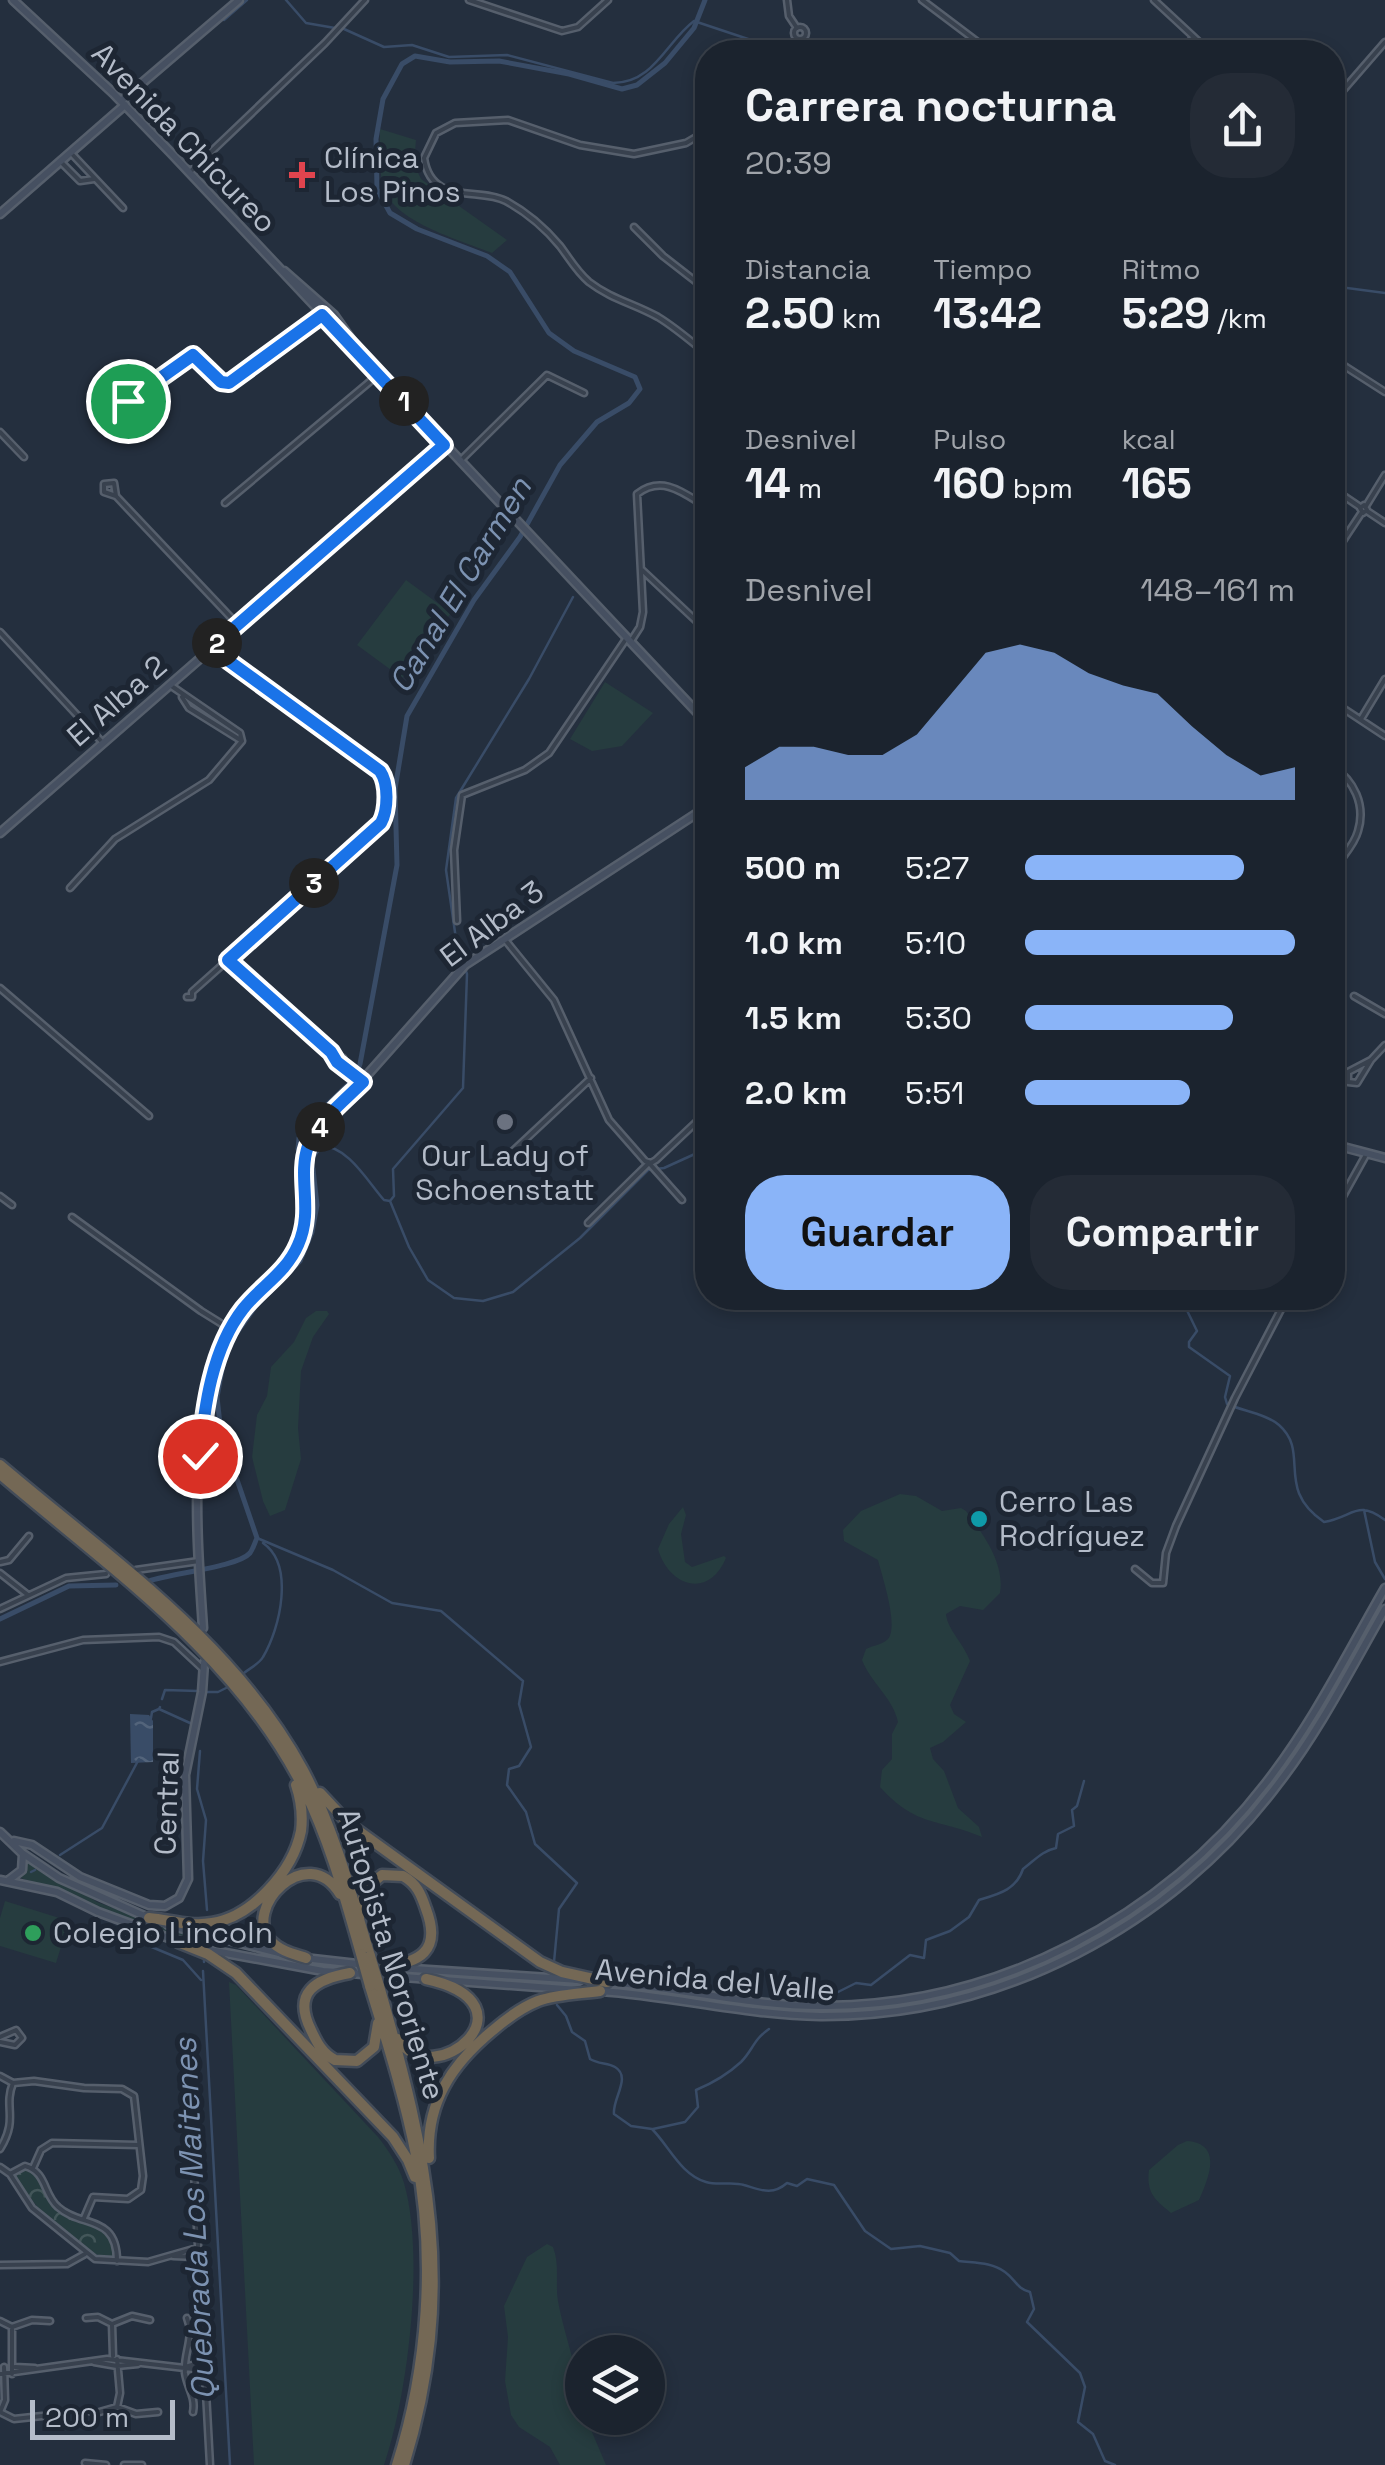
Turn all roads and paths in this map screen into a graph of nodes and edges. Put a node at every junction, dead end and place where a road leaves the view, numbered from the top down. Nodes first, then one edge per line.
1 (13, 0) edge
2 (240, 0) edge
3 (365, 0) edge
4 (469, 0) edge
5 (608, 0) edge
6 (786, 0) edge
7 (922, 0) edge
8 (1154, 0) edge
9 (796, 28) dead end
10 (1192, 39) edge
11 (975, 40) edge
12 (1385, 42) edge
13 (1345, 88) edge
14 (123, 103) junction
15 (695, 138) edge
16 (70, 153) junction
17 (61, 162) junction
18 (190, 172) junction
19 (94, 178) junction
20 (122, 208) dead end
21 (0, 214) edge
22 (634, 228) dead end
23 (279, 267) junction
24 (695, 280) edge
25 (322, 315) junction
26 (695, 345) edge
27 (366, 361) junction
28 (1345, 366) edge
29 (378, 374) junction
30 (1385, 392) edge
31 (584, 393) dead end
32 (128, 401) dead end
33 (0, 432) edge
34 (444, 445) junction
35 (24, 457) dead end
36 (460, 461) junction
37 (1385, 475) edge
38 (116, 496) dead end
39 (1345, 497) edge
40 (695, 501) edge
41 (225, 504) dead end
42 (1364, 509) junction
43 (1385, 523) edge
44 (1345, 539) edge
45 (642, 570) junction
46 (695, 620) edge
47 (238, 625) junction
48 (0, 632) edge
49 (628, 640) junction
50 (211, 648) junction
51 (1385, 679) edge
52 (170, 685) junction
53 (1345, 709) edge
54 (695, 710) edge
55 (1361, 719) junction
56 (1385, 736) edge
57 (103, 742) junction
58 (1345, 778) edge
59 (695, 814) edge
60 (0, 831) edge
61 (1345, 853) edge
62 (70, 888) dead end
63 (457, 921) dead end
64 (503, 938) junction
65 (228, 960) junction
66 (0, 988) edge
67 (192, 992) dead end
68 (1354, 996) dead end
69 (1385, 1014) edge
70 (1385, 1045) edge
71 (1371, 1060) junction
72 (358, 1078) junction
73 (591, 1078) junction
74 (149, 1116) dead end
75 (695, 1123) edge
76 (1345, 1148) edge
77 (1367, 1154) junction
78 (1385, 1158) edge
79 (650, 1163) junction
80 (498, 1165) dead end
81 (1345, 1193) edge
82 (0, 1196) edge
83 (682, 1200) dead end
84 (12, 1205) dead end
85 (72, 1217) dead end
86 (588, 1223) dead end
87 (1282, 1310) edge
88 (230, 1329) junction
89 (0, 1464) edge
90 (0, 1474) edge
91 (29, 1536) dead end
92 (0, 1562) edge
93 (199, 1567) junction
94 (1135, 1569) dead end
95 (136, 1570) dead end
96 (0, 1573) edge
97 (106, 1574) dead end
98 (1385, 1588) edge
99 (28, 1595) junction
100 (1385, 1609) edge
101 (0, 1610) edge
102 (203, 1628) dead end
103 (0, 1662) edge
104 (204, 1667) joint
105 (286, 1756) junction
106 (303, 1771) junction
107 (0, 1832) edge
108 (11, 1841) junction
109 (32, 1845) junction
110 (22, 1853) junction
111 (2, 1881) edge
112 (348, 1909) junction
113 (149, 1918) junction
114 (361, 1926) junction
115 (178, 1942) junction
116 (365, 1955) junction
117 (306, 1958) junction
118 (382, 1966) junction
119 (350, 1973) junction
120 (426, 1979) junction
121 (604, 1986) junction
122 (381, 2009) junction
123 (188, 2062) dead end
124 (0, 2076) edge
125 (13, 2083) junction
126 (138, 2145) junction
127 (0, 2150) edge
128 (0, 2167) edge
129 (32, 2168) junction
130 (10, 2174) junction
131 (427, 2203) junction
132 (84, 2218) junction
133 (197, 2248) junction
134 (85, 2254) junction
135 (172, 2256) junction
136 (198, 2257) junction
137 (117, 2261) junction
138 (0, 2265) edge
139 (86, 2318) dead end
140 (187, 2318) dead end
141 (150, 2320) dead end
142 (0, 2321) edge
143 (50, 2322) dead end
144 (112, 2324) junction
145 (12, 2328) junction
146 (115, 2359) junction
147 (94, 2362) junction
148 (203, 2362) junction
149 (139, 2364) junction
150 (12, 2366) junction
151 (115, 2366) junction
152 (2, 2367) edge
153 (185, 2367) junction
154 (40, 2369) junction
155 (204, 2370) junction
156 (2, 2374) edge
157 (12, 2374) junction
158 (116, 2407) junction
159 (85, 2410) dead end
160 (0, 2412) edge
161 (158, 2412) dead end
162 (194, 2412) dead end
163 (42, 2416) dead end
164 (85, 2463) edge
165 (106, 2465) edge
166 (124, 2465) edge
167 (142, 2465) edge
168 (210, 2465) edge
169 (397, 2465) edge
170 (404, 2465) edge

1 - 14 main road, Avenida Chicureo
2 - 14 main road
3 - 18 street
4 - 5 street
6 - 9 street
7 - 11 street
8 - 10 street
12 - 13 street
14 - 16 main road
14 - 18 main road, Avenida Chicureo
15 - 26 street
16 - 17 main road
16 - 19 street
17 - 19 street
17 - 21 main road
18 - 23 main road, Avenida Chicureo
19 - 20 street
22 - 24 street
23 - 25 main road, Avenida Chicureo
23 - 27 main road, Avenida Chicureo
25 - 27 main road, Avenida Chicureo
25 - 32 street
27 - 29 main road, Avenida Chicureo
28 - 30 street
29 - 34 main road, Avenida Chicureo
29 - 41 street
31 - 36 street
33 - 35 street
34 - 36 main road, Avenida Chicureo
34 - 47 main road, El Alba 2
36 - 49 main road, Avenida Chicureo
37 - 42 street
38 - 47 street
39 - 42 street
40 - 45 street
42 - 43 street
42 - 44 street
45 - 46 street
45 - 49 street
47 - 50 main road, El Alba 2
48 - 57 street
49 - 54 main road, Avenida Chicureo
49 - 63 street
50 - 52 main road, El Alba 2
50 - 65 street
51 - 55 street
52 - 57 main road, El Alba 2
52 - 62 street
53 - 55 street
55 - 56 street
57 - 60 main road, El Alba 2
58 - 61 street
59 - 64 main road, El Alba 3
64 - 72 main road, El Alba 3
64 - 73 street
65 - 67 street
65 - 72 street
66 - 74 street
68 - 69 street
70 - 71 street
71 - 71 street
72 - 88 main road, El Alba 3
73 - 79 street
73 - 80 street
75 - 79 street
76 - 77 main road
77 - 78 main road
77 - 81 street
79 - 83 street
79 - 86 street
82 - 84 street
85 - 88 street
87 - 94 street
88 - 93 main road, El Alba 3
89 - 106 highway, Autopista Nororiente
90 - 105 highway, Autopista Nororiente
91 - 92 street
93 - 95 street
93 - 102 main road, El Alba 3
96 - 99 street
97 - 99 street
98 - 121 main road, Avenida del Valle
99 - 101 street
100 - 121 main road, Avenida del Valle
103 - 104 street
104 - 109 main road, Central
105 - 112 highway, Autopista Nororiente
105 - 113 highway
106 - 114 highway, Autopista Nororiente
106 - 121 highway
107 - 108 main road, Avenida del Valle
108 - 109 main road, Central
108 - 110 main road, Avenida del Valle
109 - 110 main road
110 - 111 main road, Avenida del Valle
110 - 113 main road, Avenida del Valle
111 - 115 main road, Avenida del Valle
112 - 116 highway, Autopista Nororiente
112 - 117 highway
113 - 117 main road, Avenida del Valle
114 - 116 highway, Autopista Nororiente
114 - 118 highway
115 - 119 main road, Avenida del Valle
115 - 131 highway
116 - 122 highway, Autopista Nororiente, bridge
117 - 118 main road, Avenida del Valle
118 - 121 main road, Avenida del Valle
119 - 120 main road, Avenida del Valle
119 - 122 highway
120 - 121 main road, Avenida del Valle
120 - 122 highway
121 - 131 highway
122 - 131 highway, Autopista Nororiente
123 - 133 street
124 - 125 street
125 - 126 street
125 - 127 street
126 - 129 street
126 - 132 street
128 - 130 street
129 - 130 street
129 - 132 street
130 - 134 street
131 - 169 highway, Autopista Nororiente
131 - 170 highway, Autopista Nororiente
132 - 137 street
133 - 135 street
133 - 136 street
134 - 137 street
134 - 138 street
135 - 136 street
135 - 137 street
136 - 148 street
139 - 144 street
140 - 153 street
141 - 144 street
142 - 145 street
143 - 145 street
144 - 146 street
145 - 150 street
146 - 147 street
146 - 149 street
146 - 151 street
147 - 151 street
147 - 154 street
148 - 153 street
148 - 155 street
149 - 151 street
149 - 153 street
150 - 152 street
150 - 154 street
150 - 157 street
151 - 158 street
152 - 156 street
153 - 155 street
153 - 162 street
154 - 157 street
155 - 168 street
156 - 157 street
156 - 160 street
158 - 159 street
158 - 161 street
160 - 163 street
164 - 165 street
166 - 167 street

